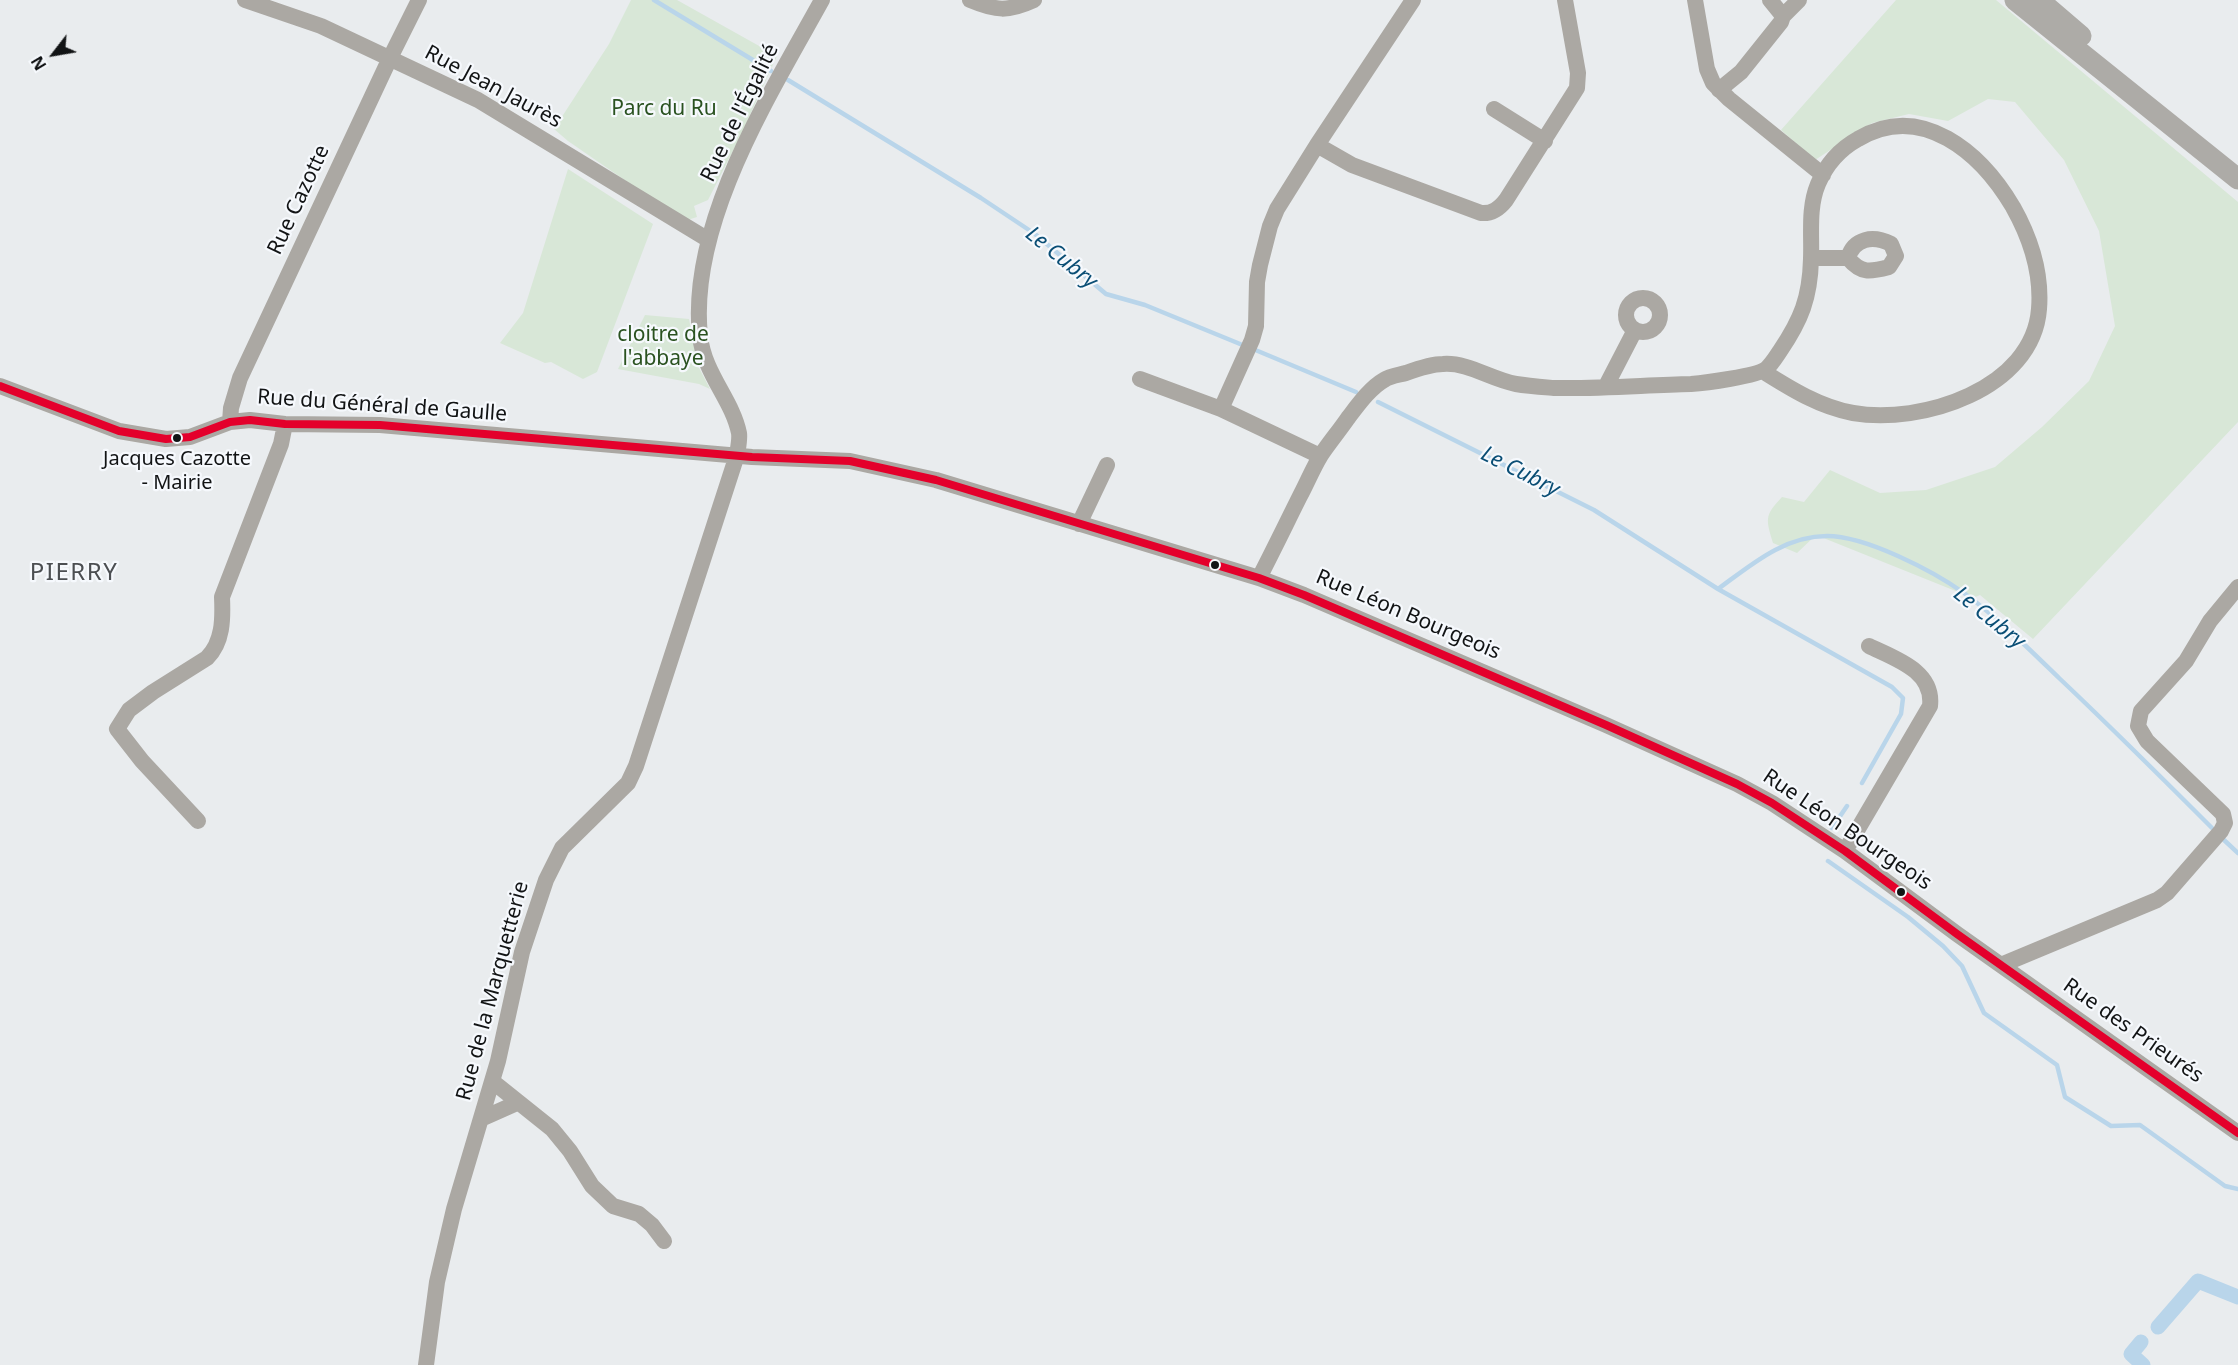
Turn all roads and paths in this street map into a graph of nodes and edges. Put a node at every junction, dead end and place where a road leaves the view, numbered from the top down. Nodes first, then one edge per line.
1 (245, 0) edge
2 (419, 0) edge
3 (822, 0) edge
4 (970, 0) edge
5 (1034, 0) edge
6 (1413, 0) edge
7 (1566, 0) edge
8 (1695, 0) edge
9 (1770, 0) edge
10 (1799, 0) edge
11 (2015, 0) edge
12 (2039, 0) edge
13 (1783, 16) junction
14 (390, 58) junction
15 (1719, 90) junction
16 (1494, 109) dead end
17 (1545, 141) junction
18 (1317, 145) junction
19 (2238, 172) edge
20 (1823, 175) junction
21 (2238, 179) edge
22 (708, 239) junction
23 (1811, 258) junction
24 (1848, 258) dead end
25 (1635, 330) dead end
26 (1764, 372) junction
27 (1140, 379) dead end
28 (0, 386) edge
29 (1606, 386) junction
30 (1221, 409) junction
31 (230, 422) junction
32 (285, 424) junction
33 (737, 455) junction
34 (1320, 456) junction
35 (1107, 465) dead end
36 (1079, 524) junction
37 (1259, 578) junction
38 (2238, 586) edge
39 (1869, 646) dead end
40 (198, 820) dead end
41 (1845, 851) junction
42 (2001, 965) junction
43 (492, 1081) junction
44 (517, 1103) junction
45 (481, 1119) junction
46 (2238, 1133) edge
47 (664, 1240) dead end
48 (426, 1365) edge

1 - 14 street, Rue Jean Jaurès
2 - 14 street, Rue Cazotte
3 - 22 street, Rue de l'Égalité
4 - 5 street
6 - 18 street
7 - 17 street
8 - 15 street
9 - 13 street
10 - 13 street
11 - 21 main road
12 - 19 main road
13 - 15 street
14 - 22 street, Rue Jean Jaurès
14 - 31 street, Rue Cazotte
15 - 20 street
16 - 17 street
17 - 18 street
18 - 30 street
20 - 23 street
20 - 26 street
22 - 33 street, Rue de l'Égalité
23 - 24 street
23 - 26 street
25 - 29 street
26 - 29 street
27 - 30 street
28 - 31 street, Rue du Général de Gaulle
29 - 34 street
30 - 34 street
31 - 32 street, Rue du Général de Gaulle
32 - 33 street, Rue du Général de Gaulle
32 - 40 street
33 - 36 street, Rue Léon Bourgeois
33 - 43 street, Rue de la Marquetterie
34 - 37 street
35 - 36 street
36 - 37 street, Rue Léon Bourgeois
37 - 41 street, Rue Léon Bourgeois
38 - 42 street
39 - 41 street
41 - 42 street, Rue Léon Bourgeois
42 - 46 street, Rue des Prieurés
43 - 44 street
43 - 45 street, Rue de la Marquetterie
44 - 45 street
44 - 47 street
45 - 48 street, Rue de la Marquetterie

